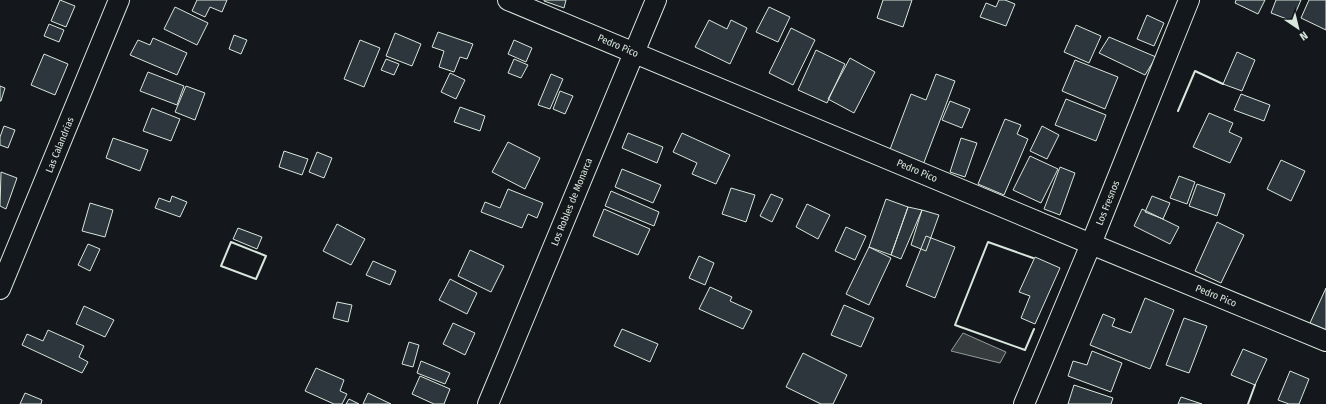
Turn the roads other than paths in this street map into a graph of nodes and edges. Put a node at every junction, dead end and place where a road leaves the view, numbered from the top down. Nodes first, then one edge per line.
1 (119, 0) edge
2 (508, 0) edge
3 (656, 0) edge
4 (1189, 0) edge
5 (634, 52) junction
6 (1091, 244) junction
7 (2, 280) edge
8 (1326, 341) edge
9 (488, 404) edge
10 (1024, 404) edge

1 - 7 street, Las Calandrias
2 - 5 street, Pedro Pico
3 - 5 street, Los Robles de Monarca
4 - 6 street, Los Fresnos
5 - 6 street, Pedro Pico
5 - 9 street, Los Robles de Monarca
6 - 8 street, Pedro Pico
6 - 10 street, Los Fresnos

